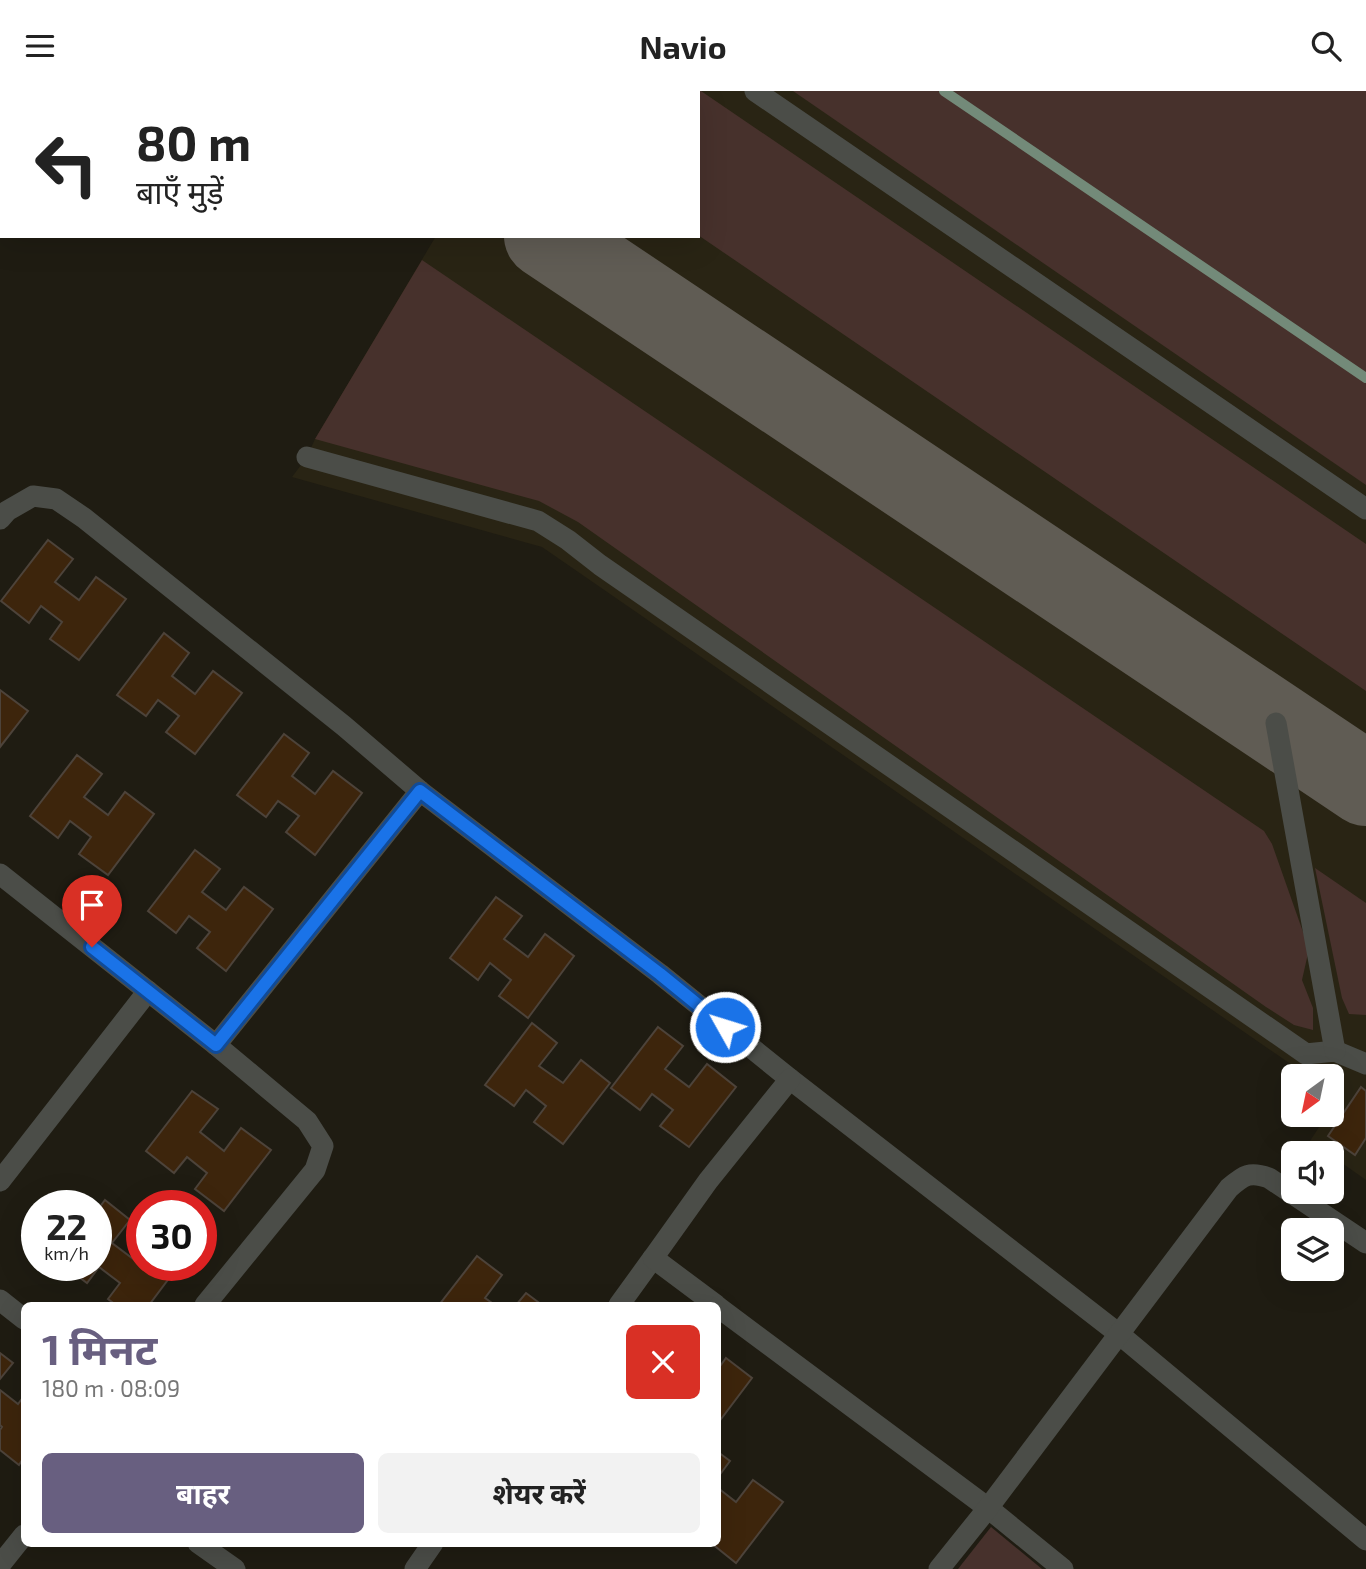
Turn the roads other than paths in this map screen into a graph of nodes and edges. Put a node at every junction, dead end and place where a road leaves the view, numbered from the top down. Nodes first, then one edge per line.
1 (755, 91) edge
2 (307, 457) dead end
3 (1366, 509) edge
4 (0, 519) edge
5 (1276, 723) dead end
6 (420, 791) junction
7 (0, 874) edge
8 (148, 991) junction
9 (216, 1045) junction
10 (1335, 1051) junction
11 (1366, 1064) edge
12 (790, 1079) junction
13 (0, 1181) edge
14 (1366, 1243) edge
15 (653, 1258) junction
16 (0, 1300) edge
17 (207, 1302) edge
18 (621, 1302) edge
19 (712, 1302) edge
20 (721, 1309) edge
21 (21, 1317) edge
22 (1119, 1334) junction
23 (988, 1508) junction
24 (21, 1539) edge
25 (1366, 1540) edge
26 (204, 1547) edge
27 (430, 1547) edge
28 (0, 1565) edge
29 (235, 1569) edge
30 (415, 1569) edge
31 (939, 1569) edge
32 (1063, 1569) edge

1 - 3 street
2 - 10 street
4 - 6 street
5 - 10 street
6 - 9 street
6 - 12 street
7 - 8 street
8 - 9 street
8 - 13 street
9 - 17 street
10 - 11 street
12 - 15 street
12 - 22 street
14 - 22 street
15 - 18 street
15 - 19 street
16 - 21 street
20 - 23 street
22 - 23 street
22 - 25 street
23 - 31 street
23 - 32 street
24 - 28 street
26 - 29 street
27 - 30 street

